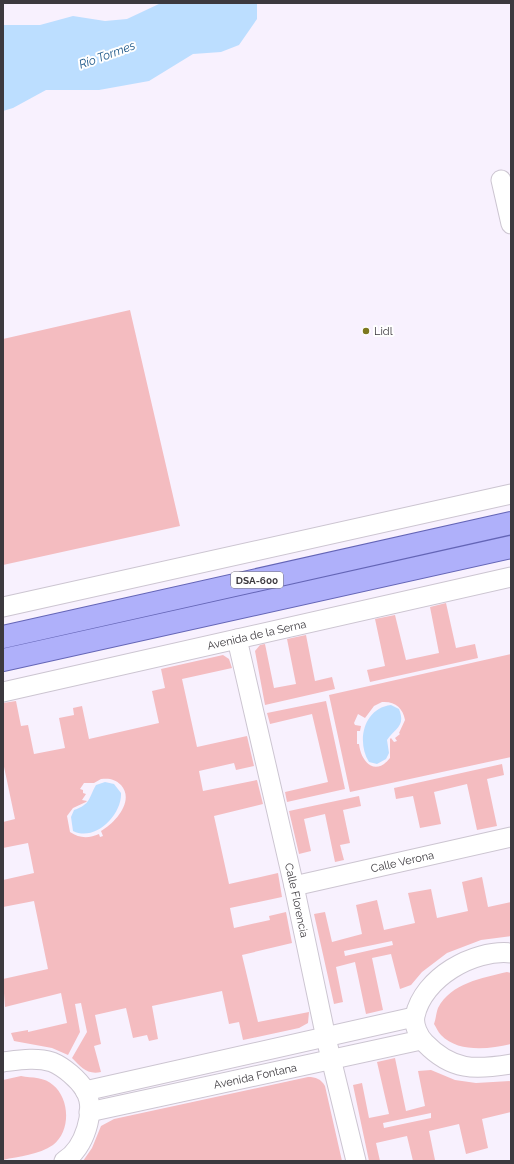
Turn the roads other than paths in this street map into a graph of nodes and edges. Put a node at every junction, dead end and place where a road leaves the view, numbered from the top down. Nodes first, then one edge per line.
1 (501, 180) dead end
2 (511, 224) edge
3 (511, 494) edge
4 (511, 523) edge
5 (511, 547) edge
6 (511, 577) edge
7 (3, 607) edge
8 (3, 637) edge
9 (237, 639) junction
10 (3, 660) edge
11 (3, 692) edge
12 (511, 837) edge
13 (294, 886) junction
14 (511, 953) edge
15 (414, 1017) junction
16 (326, 1038) junction
17 (421, 1040) junction
18 (331, 1060) junction
19 (3, 1061) edge
20 (511, 1064) edge
21 (85, 1091) junction
22 (89, 1112) junction
23 (64, 1161) edge
24 (356, 1161) edge

1 - 2 street
3 - 7 street
4 - 8 main road, DSA-600
5 - 10 main road, DSA-600
6 - 9 street, Avenida de la Serna
9 - 11 street, Avenida de la Serna
9 - 13 street, Calle Florencia
12 - 13 street, Calle Verona
13 - 16 street, Calle Florencia
14 - 15 street
15 - 16 street, Avenida Fontana
15 - 17 street
16 - 18 street, Calle Florencia
16 - 21 street, Avenida Fontana
17 - 18 street, Avenida Fontana
17 - 20 street
18 - 22 street, Avenida Fontana
18 - 24 street, Calle Florencia
19 - 21 street
21 - 22 street
22 - 23 street

